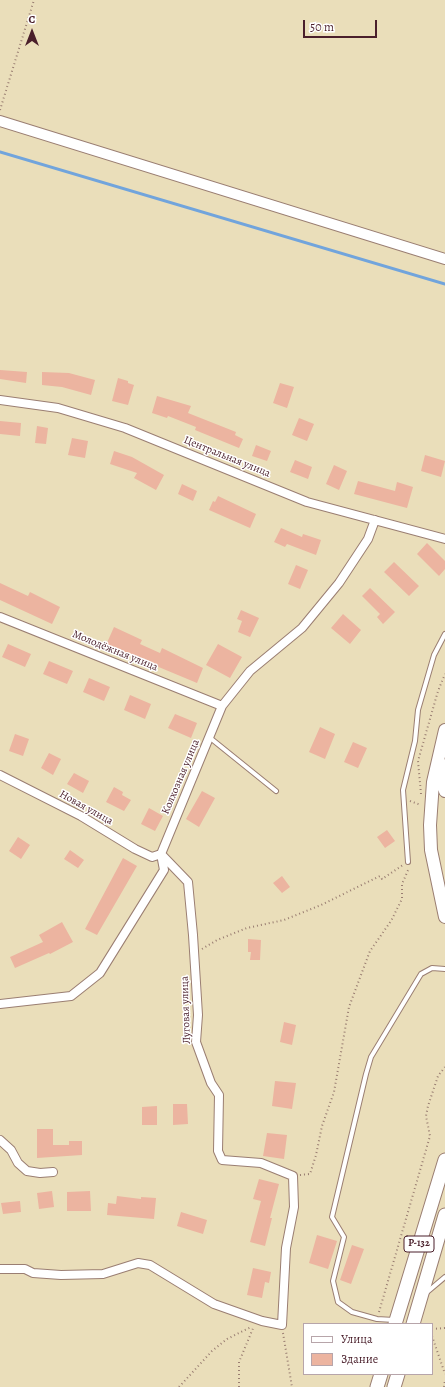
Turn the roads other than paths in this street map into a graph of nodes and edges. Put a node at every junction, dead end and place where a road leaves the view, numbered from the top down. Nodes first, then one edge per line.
1 (0, 121) edge
2 (445, 259) edge
3 (0, 400) edge
4 (375, 520) junction
5 (445, 539) edge
6 (0, 616) edge
7 (445, 634) edge
8 (222, 706) junction
9 (444, 734) edge
10 (209, 737) junction
11 (0, 775) edge
12 (276, 791) dead end
13 (445, 791) edge
14 (160, 854) junction
15 (408, 862) road end
16 (445, 917) edge
17 (445, 969) edge
18 (0, 1004) edge
19 (0, 1140) edge
20 (444, 1161) edge
21 (53, 1172) dead end
22 (445, 1215) edge
23 (0, 1269) edge
24 (445, 1277) edge
25 (420, 1298) junction
26 (396, 1322) edge
27 (412, 1323) edge
28 (381, 1375) edge
29 (398, 1375) edge
30 (377, 1387) edge
31 (394, 1387) edge

1 - 2 street
3 - 4 street, Центральная улица
4 - 5 street, Центральная улица
4 - 8 street, Колхозная улица
6 - 8 street, Молодёжная улица
7 - 15 lane
8 - 10 street, Колхозная улица
9 - 13 main road
9 - 16 main road
10 - 12 lane
10 - 14 street, Колхозная улица
11 - 14 street, Новая улица
14 - 18 street, Колхозная улица
14 - 23 street, Луговая улица
17 - 26 lane
19 - 21 street
20 - 26 main road, Р-132
22 - 25 main road, Р-132
24 - 25 lane
25 - 27 main road, Р-132
28 - 30 main road
29 - 31 main road

